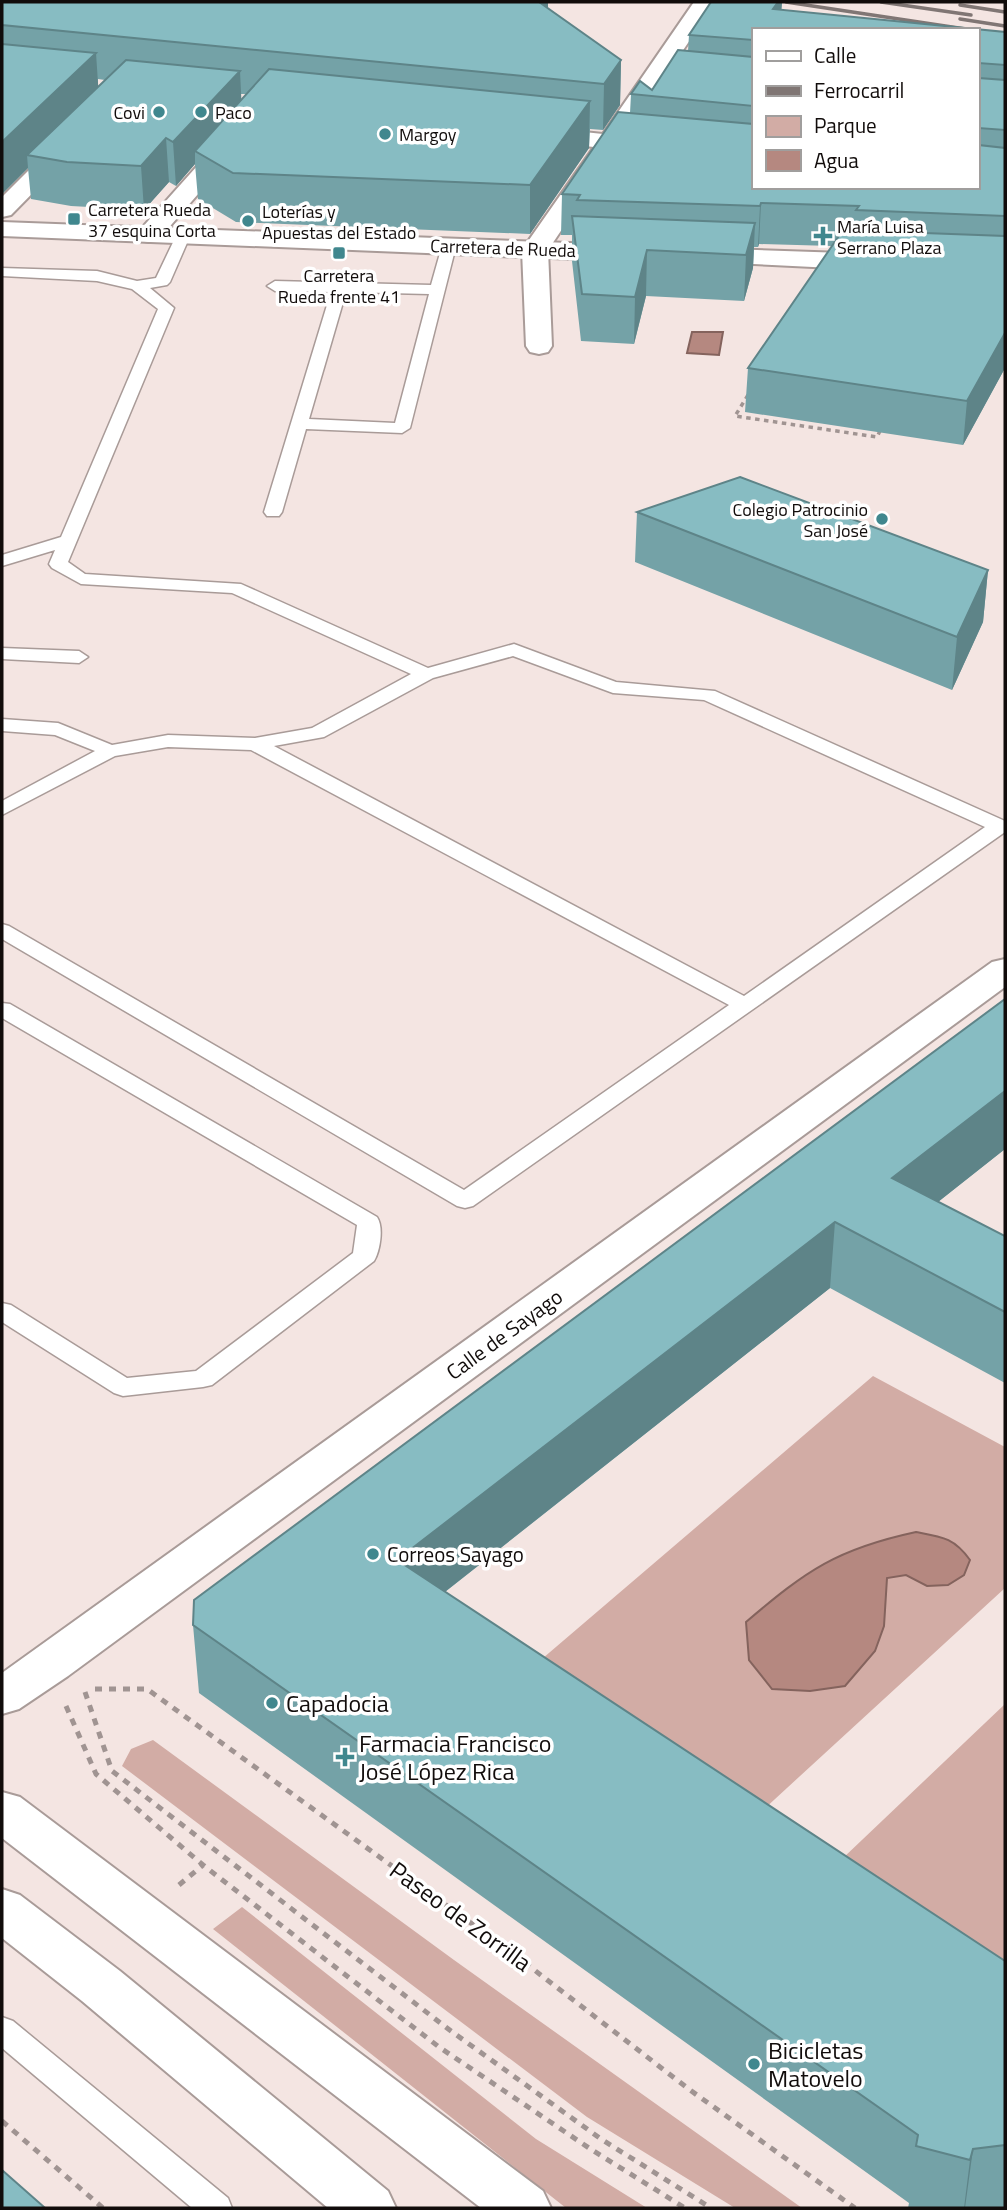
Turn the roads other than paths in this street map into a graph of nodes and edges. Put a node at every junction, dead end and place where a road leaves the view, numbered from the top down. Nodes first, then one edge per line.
1 (698, 3) edge
2 (730, 8) edge
3 (87, 126) edge
4 (246, 126) edge
5 (514, 132) edge
6 (609, 141) junction
7 (752, 155) edge
8 (2, 210) edge
9 (2, 229) edge
10 (149, 235) junction
11 (183, 236) junction
12 (449, 246) junction
13 (536, 250) junction
14 (645, 254) edge
15 (671, 254) edge
16 (898, 263) edge
17 (2, 272) edge
18 (137, 286) junction
19 (275, 286) dead end
20 (340, 287) junction
21 (439, 290) junction
22 (539, 346) dead end
23 (298, 424) junction
24 (273, 512) dead end
25 (66, 541) junction
26 (2, 562) edge
27 (2, 653) edge
28 (79, 657) dead end
29 (426, 674) junction
30 (2, 725) edge
31 (255, 744) junction
32 (110, 751) junction
33 (2, 809) edge
34 (2, 930) edge
35 (1005, 970) edge
36 (745, 1005) junction
37 (2, 1009) edge
38 (2, 1311) edge
39 (2, 1696) edge
40 (2, 1811) edge
41 (2, 1909) edge
42 (2, 2030) edge
43 (215, 2208) edge
44 (368, 2208) edge
45 (523, 2208) edge

1 - 2 street
1 - 6 street
3 - 8 street
4 - 10 street
5 - 6 street
6 - 7 street
6 - 13 street
9 - 10 street, Carretera de Rueda
10 - 11 street, Carretera de Rueda
11 - 12 street, Carretera de Rueda
11 - 18 lane
12 - 13 street, Carretera de Rueda
12 - 21 lane
13 - 14 street, Carretera de Rueda
13 - 22 street
15 - 16 street
17 - 18 lane
18 - 25 lane
19 - 20 lane
20 - 21 lane
20 - 23 lane
21 - 23 lane
23 - 24 lane
25 - 26 lane
25 - 29 lane
27 - 28 lane
29 - 31 lane
29 - 36 lane
30 - 32 lane
31 - 32 lane
31 - 36 lane
32 - 33 lane
34 - 36 lane
35 - 39 street, Calle de Sayago
37 - 38 lane
40 - 45 street
41 - 44 street
42 - 43 lane

